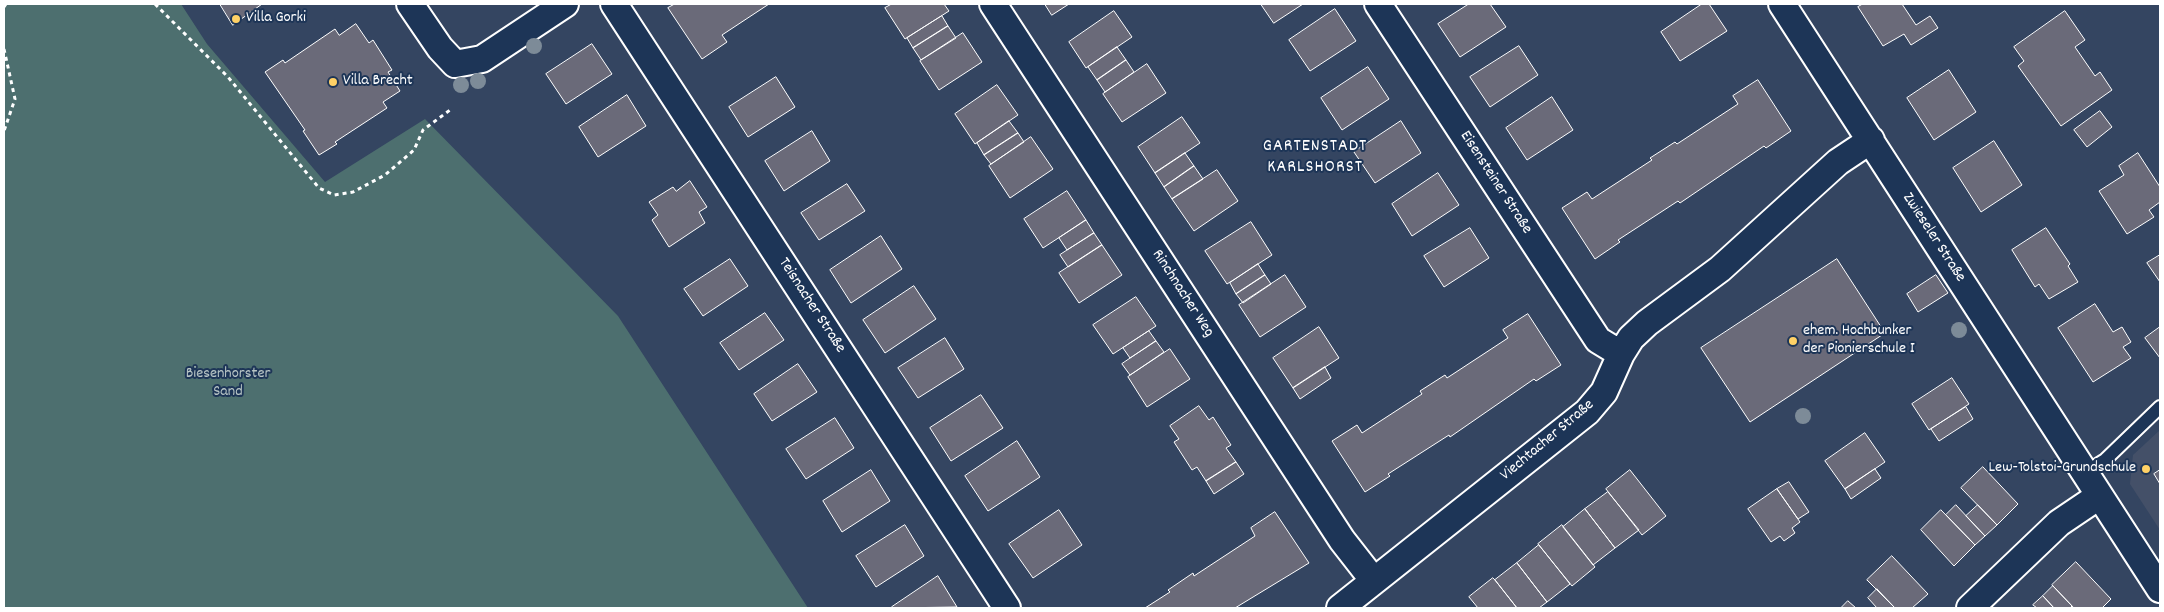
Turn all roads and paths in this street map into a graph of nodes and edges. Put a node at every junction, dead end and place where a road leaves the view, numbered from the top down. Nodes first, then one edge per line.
1 (6, 4) edge
2 (155, 4) edge
3 (410, 4) edge
4 (565, 4) edge
5 (614, 4) edge
6 (993, 4) edge
7 (1378, 4) edge
8 (1782, 4) edge
9 (4, 7) edge
10 (4, 49) edge
11 (450, 110) dead end
12 (4, 131) edge
13 (1871, 140) junction
14 (1621, 354) junction
15 (2160, 407) edge
16 (2084, 473) junction
17 (2099, 496) junction
18 (1374, 581) junction
19 (2160, 588) edge
20 (1008, 608) edge
21 (1340, 608) edge
22 (1970, 608) edge

1 - 9 path
2 - 11 path
3 - 4 street
5 - 20 street, Teisnacher Straße
6 - 18 street, Rinchnacher Weg
7 - 14 street, Eisensteiner Straße
8 - 13 street, Zwieseler Straße
10 - 12 path
13 - 14 street, Viechtacher Straße
13 - 16 street, Zwieseler Straße
14 - 18 street, Viechtacher Straße
15 - 16 lane
16 - 17 street, Zwieseler Straße
17 - 19 street, Zwieseler Straße
17 - 22 street
18 - 21 street, Viechtacher Straße

